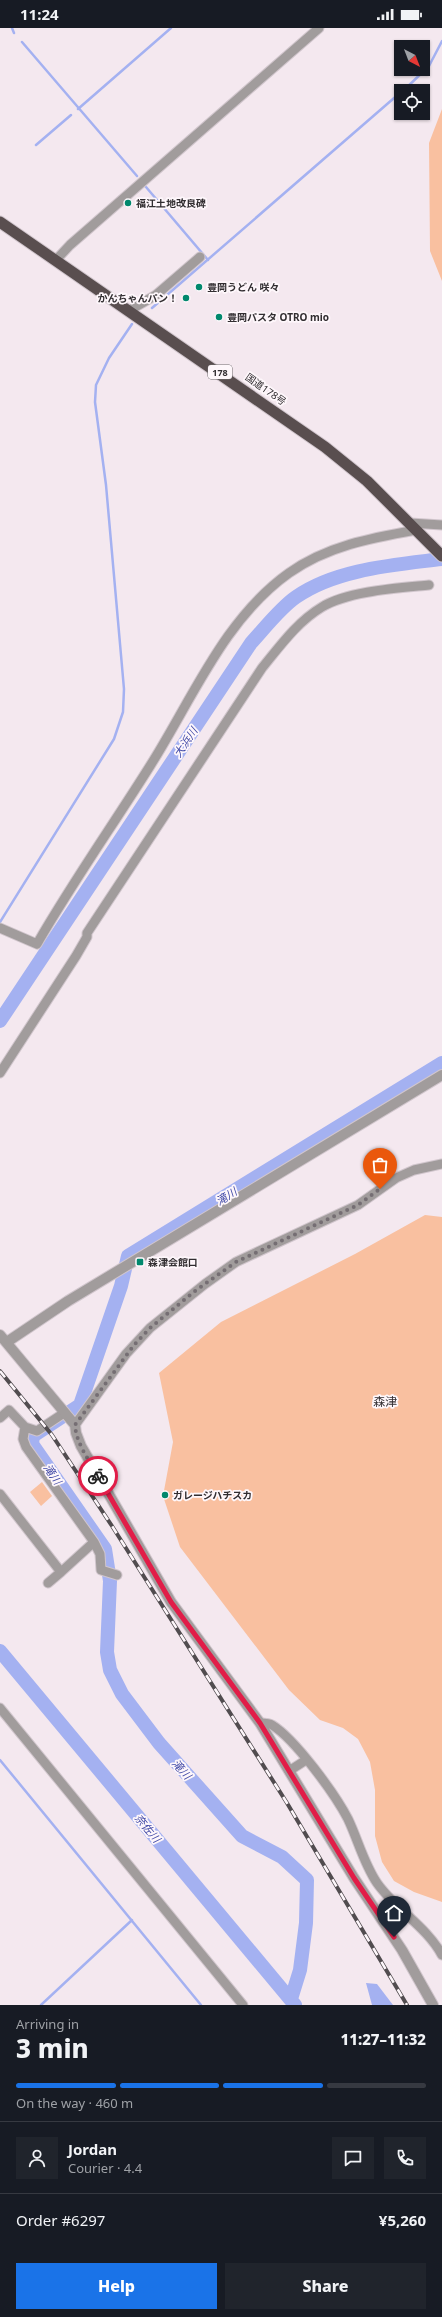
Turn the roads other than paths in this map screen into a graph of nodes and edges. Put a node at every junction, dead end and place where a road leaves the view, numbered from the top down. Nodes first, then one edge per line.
1 (319, 28) edge
2 (0, 222) edge
3 (200, 257) dead end
4 (56, 260) junction
5 (130, 310) junction
6 (442, 525) edge
7 (413, 527) junction
8 (442, 556) edge
9 (429, 585) dead end
10 (0, 928) edge
11 (0, 1074) edge
12 (442, 1075) edge
13 (442, 1164) edge
14 (3, 1339) edge
15 (64, 1413) junction
16 (0, 1418) edge
17 (75, 1425) junction
18 (25, 1428) junction
19 (0, 1494) edge
20 (94, 1542) junction
21 (61, 1572) junction
22 (117, 1574) dead end
23 (48, 1583) dead end
24 (0, 1708) edge
25 (260, 1723) junction
26 (306, 1760) junction
27 (289, 1771) junction
28 (442, 1955) edge
29 (243, 2005) edge
30 (433, 2005) edge

1 - 4 street
2 - 4 highway, 国道178号 / 178
3 - 5 street
4 - 5 highway, 国道178号 / 178
5 - 7 highway, 国道178号 / 178
6 - 7 street
7 - 8 highway, 国道178号 / 178
7 - 10 street
9 - 11 street
12 - 14 street
13 - 17 street
14 - 15 street
15 - 17 street
15 - 18 street
16 - 18 street
17 - 25 street
18 - 20 street
19 - 21 street
20 - 21 street
20 - 22 street
21 - 23 street
24 - 29 street
25 - 26 street
25 - 27 street
26 - 27 street
26 - 28 street
27 - 30 street

